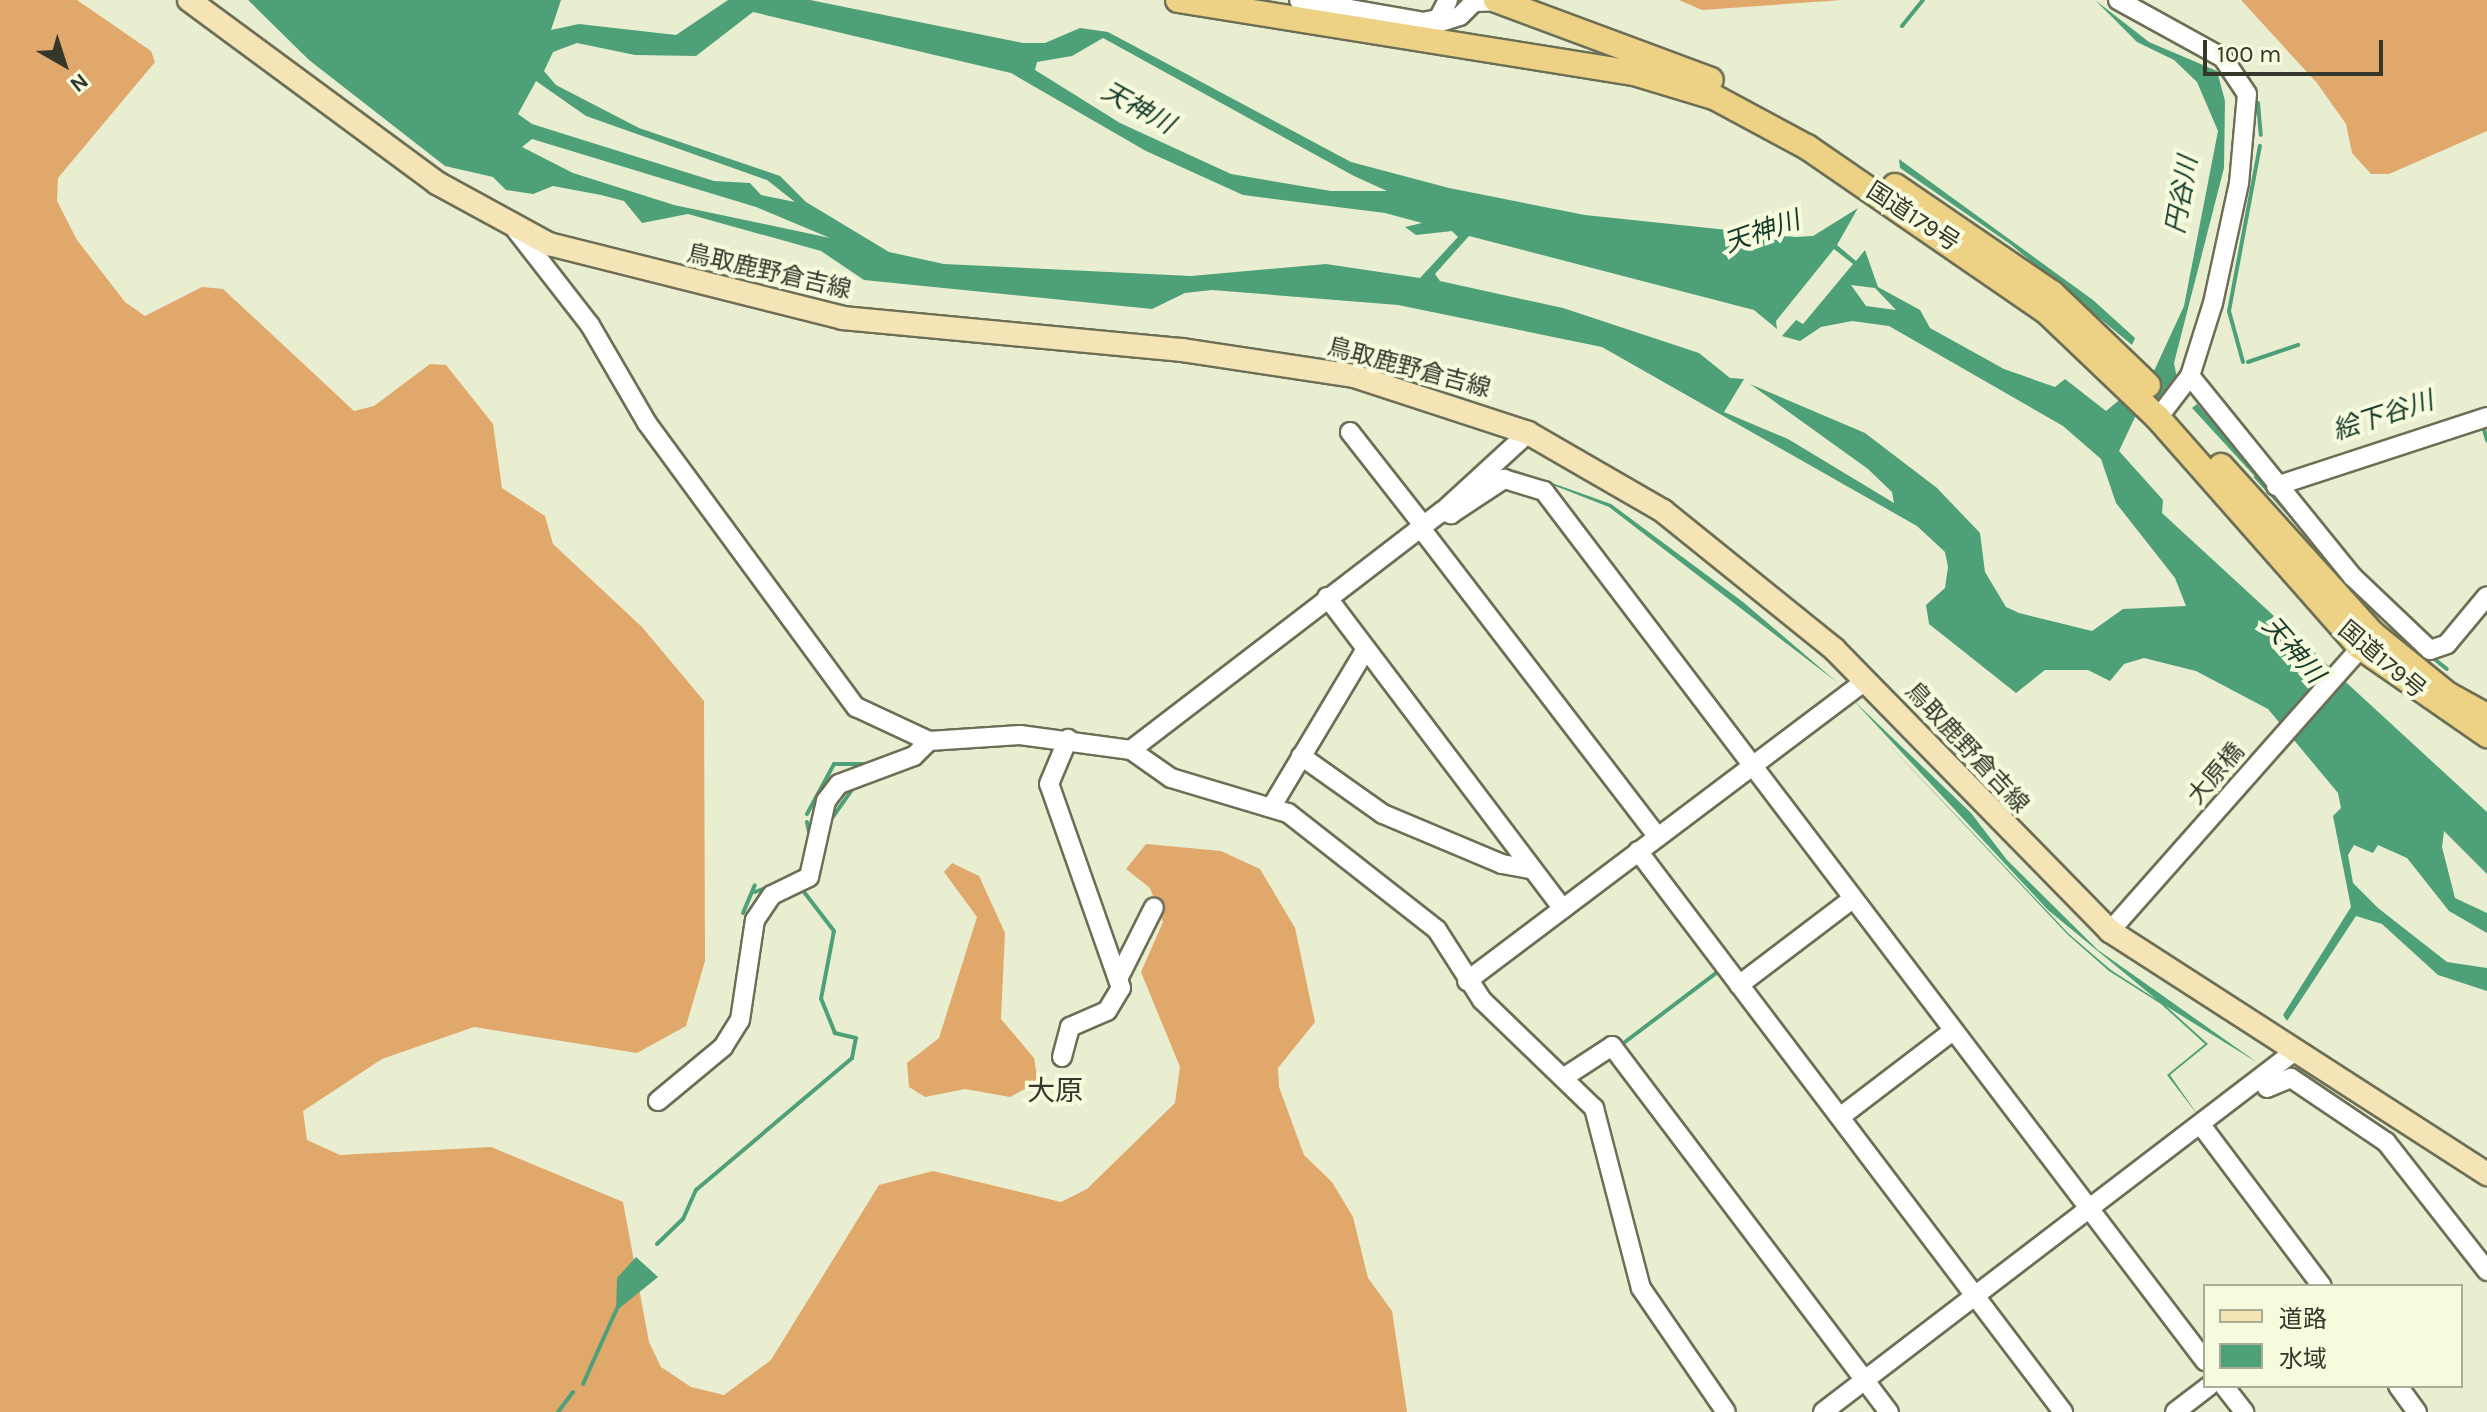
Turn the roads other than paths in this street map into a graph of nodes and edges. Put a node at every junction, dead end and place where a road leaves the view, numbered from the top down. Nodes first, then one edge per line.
1 (189, 0) edge
2 (1178, 0) edge
3 (1299, 0) edge
4 (1448, 0) edge
5 (1497, 0) edge
6 (2118, 0) edge
7 (1421, 22) junction
8 (516, 230) junction
9 (2190, 376) junction
10 (2164, 413) junction
11 (2487, 417) edge
12 (1350, 432) dead end
13 (1528, 433) junction
14 (2276, 486) junction
15 (1443, 511) junction
16 (1421, 526) junction
17 (2487, 596) edge
18 (1327, 597) junction
19 (2366, 640) junction
20 (1366, 649) junction
21 (1866, 680) junction
22 (2487, 716) edge
23 (2487, 735) edge
24 (1068, 739) junction
25 (929, 741) junction
26 (1131, 750) junction
27 (1301, 756) junction
28 (1750, 765) junction
29 (1272, 806) junction
30 (1657, 836) junction
31 (1638, 851) junction
32 (1531, 869) junction
33 (1851, 900) junction
34 (1154, 907) dead end
35 (1563, 909) junction
36 (2110, 931) junction
37 (1118, 979) junction
38 (1467, 981) junction
39 (1739, 985) junction
40 (1953, 1031) junction
41 (2295, 1051) junction
42 (1062, 1057) dead end
43 (1566, 1076) junction
44 (658, 1101) dead end
45 (1840, 1117) junction
46 (2203, 1128) junction
47 (2487, 1174) edge
48 (2089, 1210) junction
49 (2487, 1271) edge
50 (2320, 1284) edge
51 (1977, 1297) junction
52 (2203, 1358) edge
53 (1865, 1381) junction
54 (2206, 1388) edge
55 (2226, 1388) edge
56 (2399, 1388) edge
57 (1726, 1412) edge
58 (1823, 1412) edge
59 (1889, 1412) edge
60 (2063, 1412) edge
61 (2175, 1412) edge
62 (2244, 1412) edge
63 (2417, 1412) edge

1 - 8 main road, 鳥取鹿野倉吉線
2 - 10 highway, 国道179号
3 - 7 street
4 - 7 street
5 - 7 street
5 - 10 highway, 国道179号
6 - 9 street
8 - 13 main road, 鳥取鹿野倉吉線
8 - 25 street
9 - 10 street
9 - 14 street
10 - 19 highway, 国道179号
11 - 14 street
12 - 16 street
13 - 15 street
13 - 21 main road, 鳥取鹿野倉吉線
14 - 17 street
15 - 16 street
15 - 28 street
16 - 18 street
16 - 30 street
18 - 20 street
18 - 26 street
19 - 22 highway, 国道179号
19 - 23 highway, 国道179号
19 - 36 street, 大原橋
20 - 27 street
20 - 32 street
21 - 28 street
21 - 36 main road, 鳥取鹿野倉吉線
24 - 25 street
24 - 26 street
24 - 37 street
25 - 44 street
26 - 29 street
27 - 29 street
27 - 32 street
28 - 30 street
28 - 33 street
29 - 38 street
30 - 31 street
31 - 35 street
31 - 39 street
32 - 35 street
33 - 39 street
33 - 40 street
34 - 37 street
35 - 38 street
36 - 41 main road, 鳥取鹿野倉吉線
37 - 42 street
38 - 43 street
39 - 45 street
40 - 45 street
40 - 48 street
41 - 46 street
41 - 47 main road, 鳥取鹿野倉吉線
43 - 53 street
43 - 57 street
45 - 51 street
46 - 48 street
46 - 49 street
46 - 50 street
48 - 51 street
48 - 52 street
51 - 53 street
51 - 60 street
53 - 58 street
53 - 59 street
54 - 61 street
55 - 62 street
56 - 63 street

